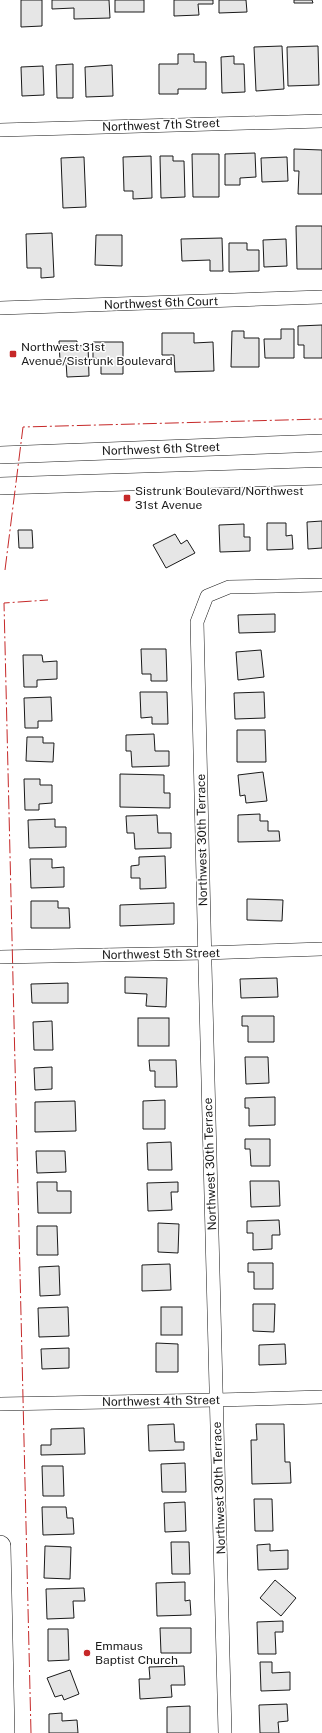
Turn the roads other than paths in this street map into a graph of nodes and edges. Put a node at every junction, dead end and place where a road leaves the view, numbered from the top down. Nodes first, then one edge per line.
1 (322, 121) edge
2 (0, 130) edge
3 (322, 298) edge
4 (0, 308) edge
5 (322, 443) edge
6 (0, 455) edge
7 (322, 476) edge
8 (0, 486) edge
9 (322, 585) edge
10 (322, 949) edge
11 (204, 953) junction
12 (0, 957) edge
13 (322, 1397) edge
14 (217, 1400) junction
15 (0, 1404) edge
16 (0, 1546) edge
17 (0, 1585) edge
18 (4, 1733) edge
19 (226, 1733) edge

1 - 2 street, Northwest 7th Street
3 - 4 street, Northwest 6th Court
5 - 6 street, Northwest 6th Street
7 - 8 street
9 - 11 street, Northwest 30th Terrace
10 - 11 street, Northwest 5th Street
11 - 12 street, Northwest 5th Street
11 - 14 street, Northwest 30th Terrace
13 - 14 street, Northwest 4th Street
14 - 15 street, Northwest 4th Street
14 - 19 street, Northwest 30th Terrace
16 - 17 main road
17 - 18 main road

